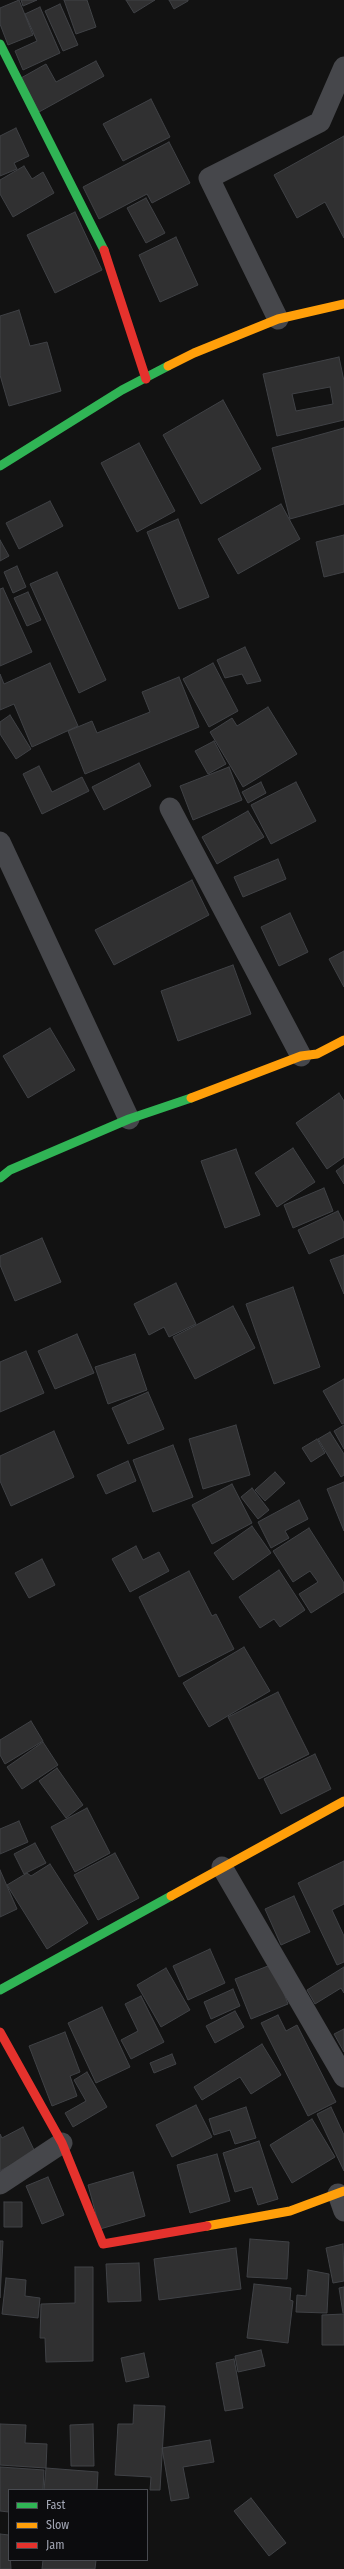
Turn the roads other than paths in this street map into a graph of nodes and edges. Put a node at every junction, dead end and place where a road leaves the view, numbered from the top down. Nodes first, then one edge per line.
1 (0, 44) edge
2 (344, 67) edge
3 (344, 304) edge
4 (278, 319) junction
5 (146, 379) junction
6 (0, 466) edge
7 (170, 808) dead end
8 (0, 842) edge
9 (344, 1040) edge
10 (302, 1056) junction
11 (129, 1119) junction
12 (0, 1178) edge
13 (344, 1801) edge
14 (222, 1867) junction
15 (0, 1990) edge
16 (0, 2032) edge
17 (344, 2077) edge
18 (62, 2143) junction
19 (0, 2184) edge
20 (342, 2199) edge

1 - 5 street
2 - 4 street
3 - 4 street
4 - 5 street
5 - 6 street
7 - 10 street
8 - 11 street
9 - 10 street
10 - 11 street
11 - 12 street
13 - 14 street
14 - 15 street
14 - 17 street
16 - 18 street
18 - 19 street
18 - 20 street

